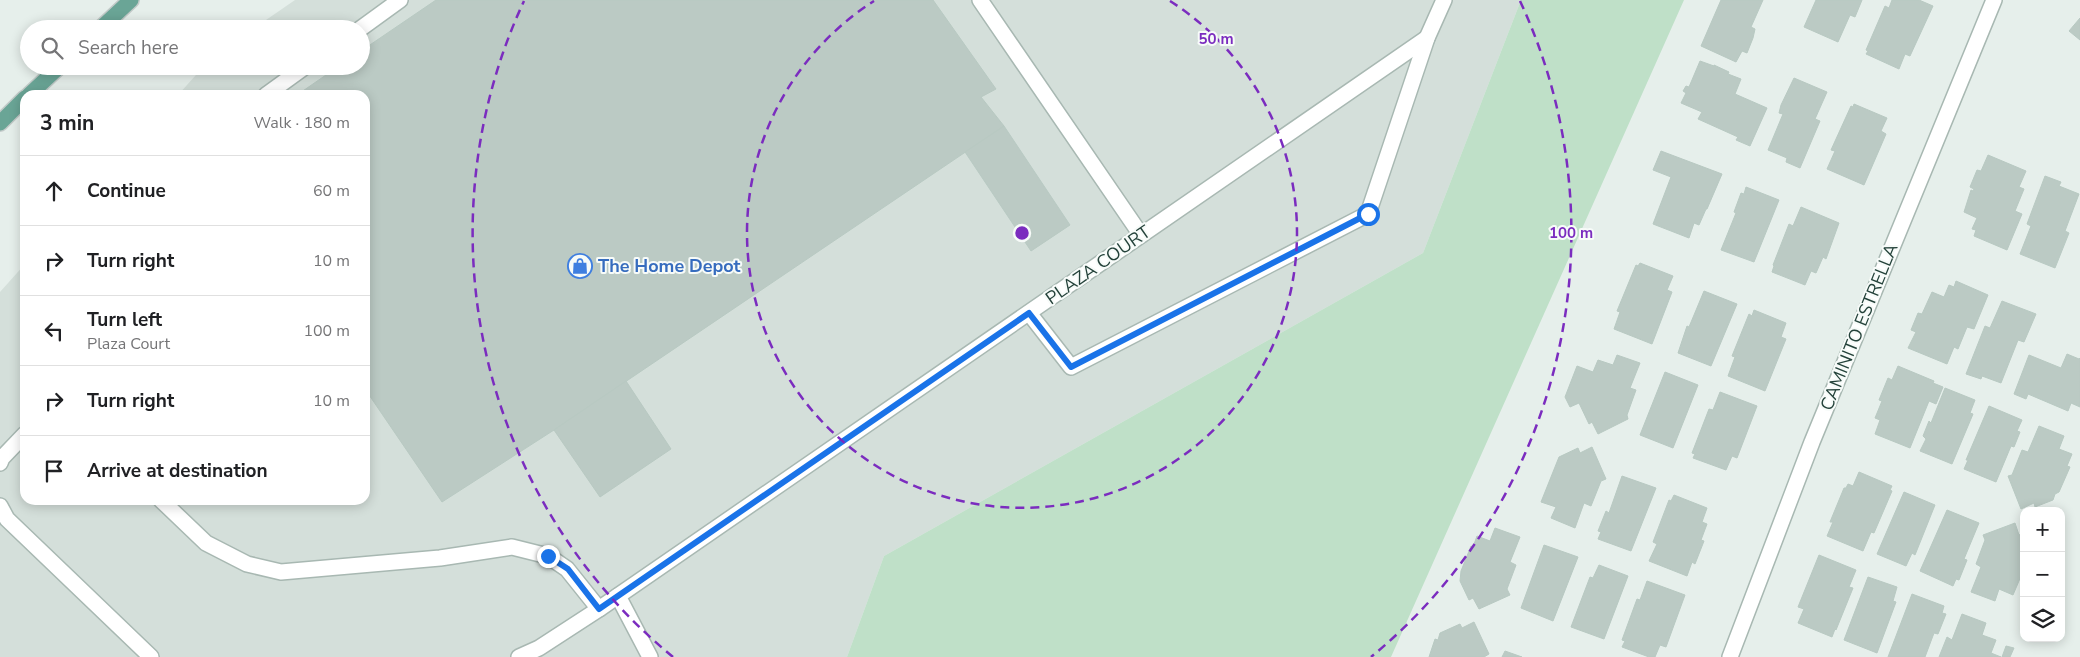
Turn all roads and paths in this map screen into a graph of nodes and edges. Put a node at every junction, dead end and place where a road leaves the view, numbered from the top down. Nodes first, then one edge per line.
1 (131, 0) edge
2 (400, 0) edge
3 (980, 0) edge
4 (1444, 0) edge
5 (1994, 0) edge
6 (110, 20) edge
7 (370, 22) edge
8 (1427, 38) junction
9 (50, 75) edge
10 (294, 75) edge
11 (34, 90) edge
12 (273, 90) edge
13 (20, 103) edge
14 (0, 123) edge
15 (1141, 235) junction
16 (1029, 313) junction
17 (20, 439) edge
18 (0, 463) edge
19 (166, 505) edge
20 (0, 506) edge
21 (618, 596) junction
22 (599, 609) junction
23 (151, 657) edge
24 (519, 657) edge
25 (650, 657) edge
26 (1730, 657) edge

1 - 6 main road
2 - 7 street
3 - 15 street
4 - 8 street
5 - 26 street, CAMINITO ESTRELLA
8 - 15 street, PLAZA COURT
8 - 16 street
9 - 11 main road
10 - 12 street
13 - 14 main road
15 - 16 street, PLAZA COURT
16 - 21 street, PLAZA COURT
17 - 18 street
19 - 22 street
20 - 23 street
21 - 22 street, PLAZA COURT
21 - 25 street
22 - 24 street, PLAZA COURT

